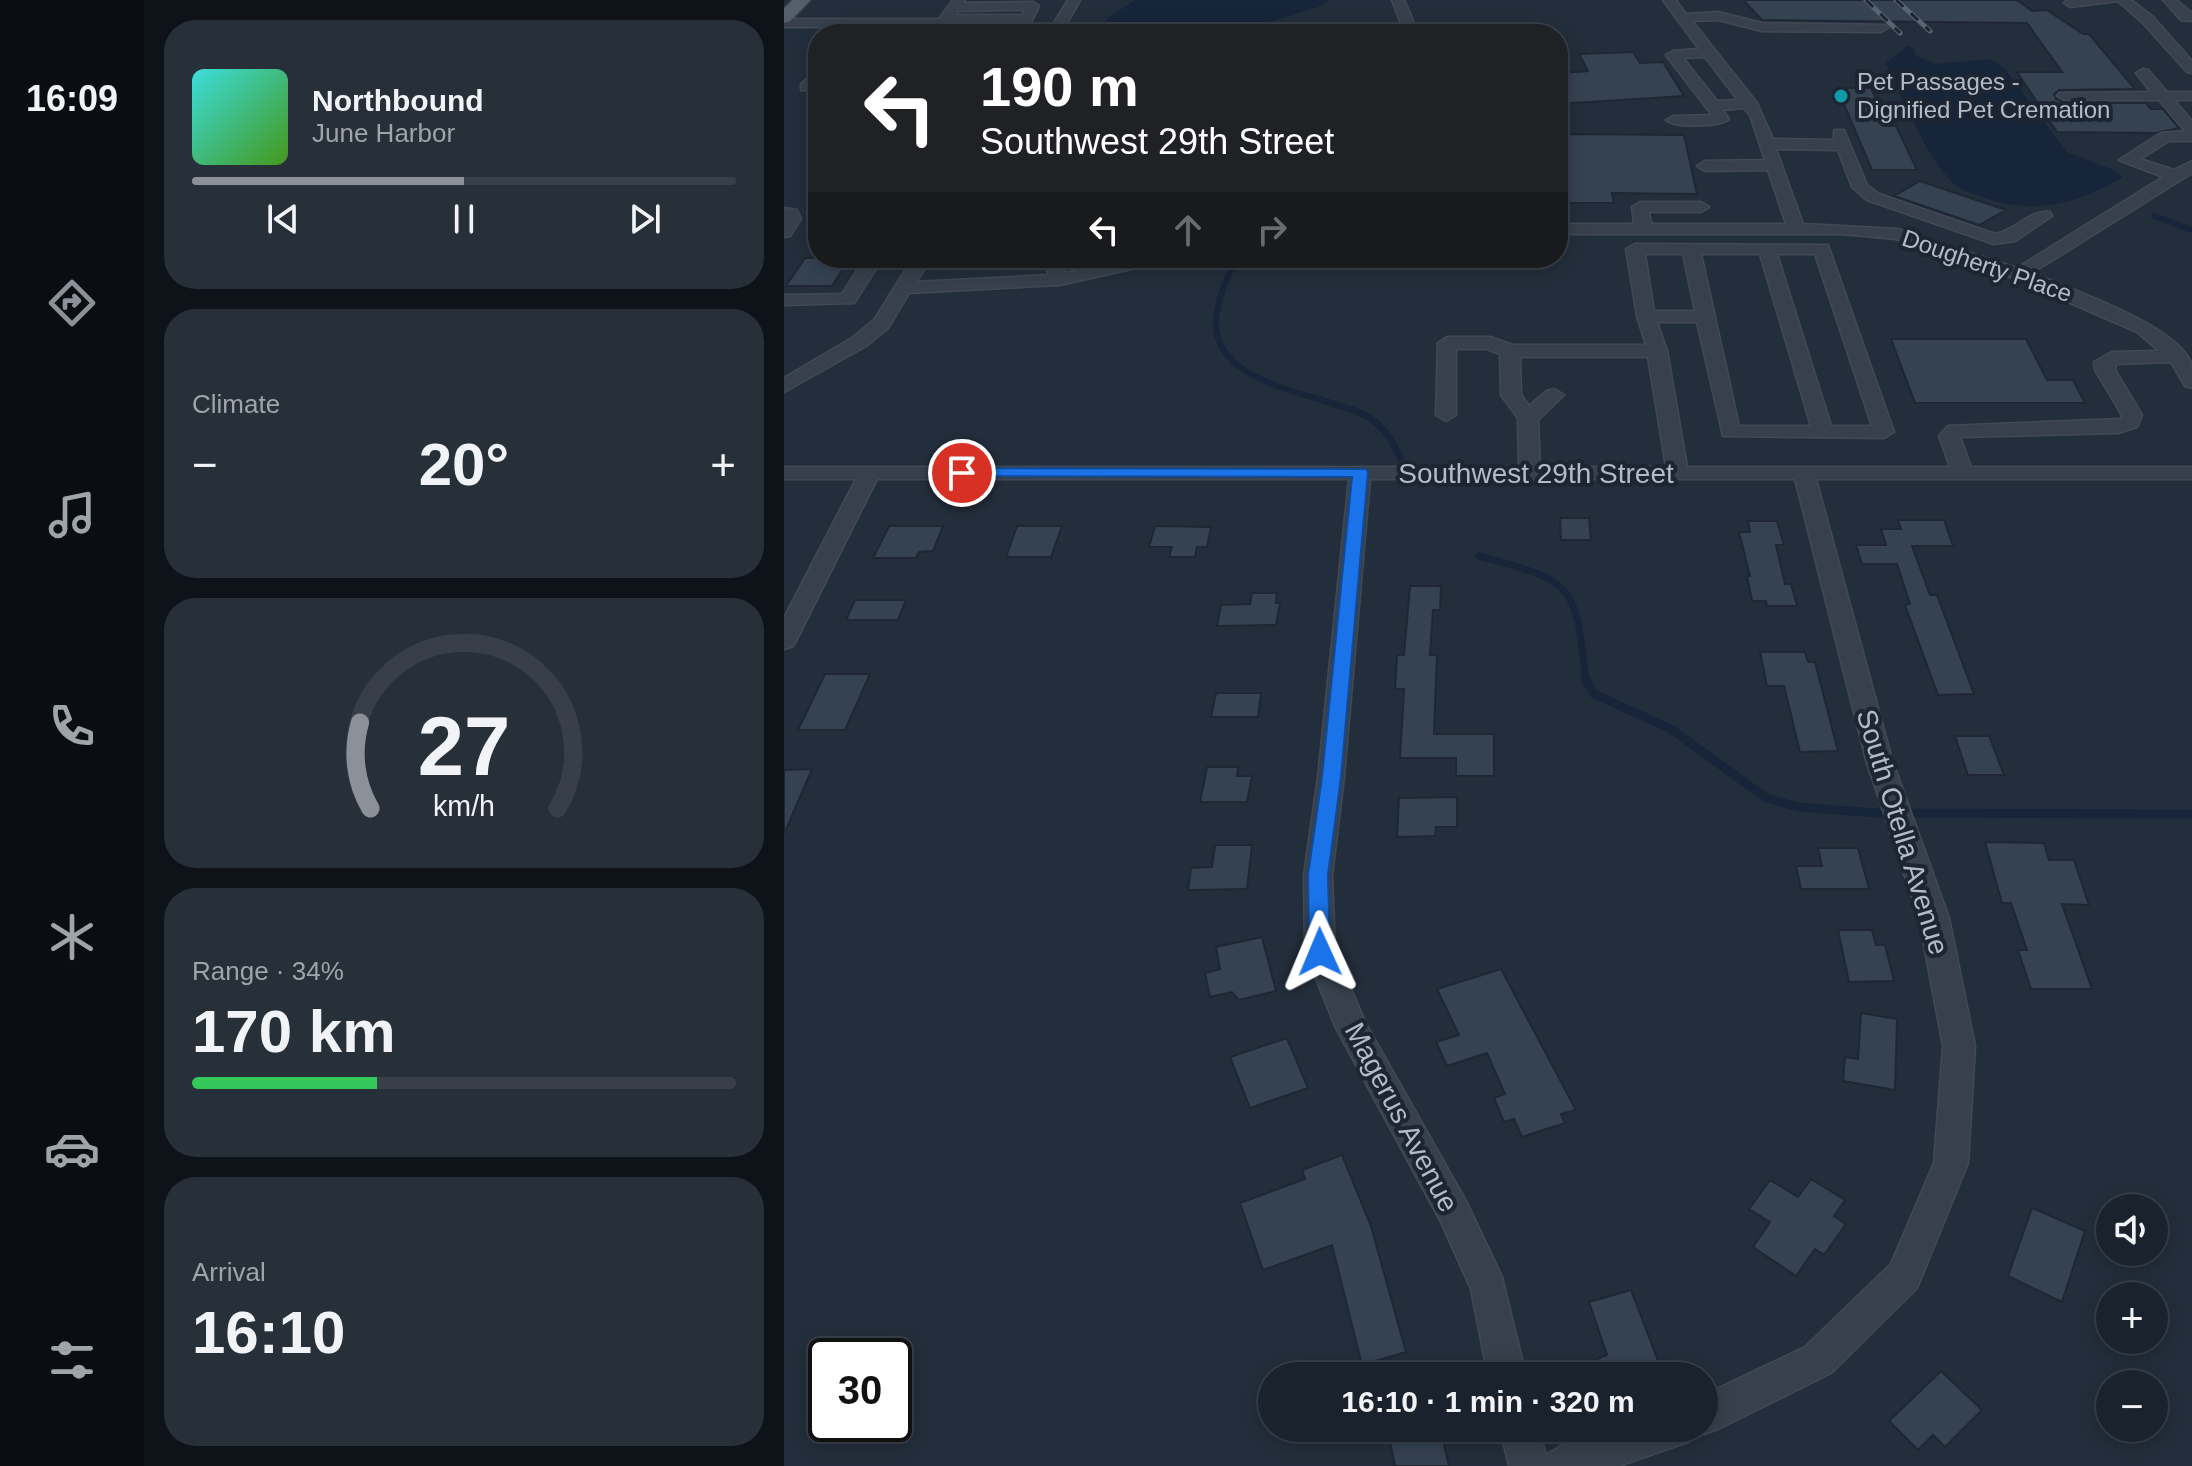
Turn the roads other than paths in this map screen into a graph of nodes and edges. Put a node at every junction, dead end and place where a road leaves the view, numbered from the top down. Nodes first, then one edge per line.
1 (1074, 0) edge
2 (1398, 0) edge
3 (1669, 0) edge
4 (1706, 0) edge
5 (2112, 0) edge
6 (2123, 0) edge
7 (2169, 0) edge
8 (2068, 2) edge
9 (794, 3) edge
10 (957, 3) edge
11 (841, 12) dead end
12 (1718, 16) junction
13 (2089, 16) dead end
14 (2192, 17) edge
15 (1683, 18) junction
16 (946, 19) junction
17 (784, 21) edge
18 (831, 23) junction
19 (1059, 24) edge
20 (1408, 24) edge
21 (1881, 28) dead end
22 (2167, 41) junction
23 (2192, 41) edge
24 (1710, 52) junction
25 (2192, 69) edge
26 (2143, 73) dead end
27 (2064, 96) dead end
28 (2163, 96) junction
29 (2192, 96) edge
30 (1750, 103) junction
31 (1713, 106) junction
32 (1673, 120) dead end
33 (2192, 133) edge
34 (1767, 144) junction
35 (1774, 165) junction
36 (1705, 166) dead end
37 (2192, 166) edge
38 (2173, 178) junction
39 (2192, 186) edge
40 (1701, 207) dead end
41 (1914, 211) junction
42 (784, 213) edge
43 (2044, 216) dead end
44 (1568, 224) edge
45 (2023, 228) junction
46 (1643, 229) junction
47 (1796, 229) junction
48 (784, 232) edge
49 (1881, 232) junction
50 (2068, 244) junction
51 (1691, 249) junction
52 (1767, 249) junction
53 (868, 268) edge
54 (916, 268) edge
55 (1059, 268) edge
56 (2019, 274) junction
57 (905, 288) junction
58 (784, 300) edge
59 (1646, 316) junction
60 (1705, 317) junction
61 (1510, 351) junction
62 (1552, 351) junction
63 (1657, 351) junction
64 (2183, 360) edge
65 (2192, 382) edge
66 (784, 386) edge
67 (1446, 415) dead end
68 (1528, 418) junction
69 (1823, 432) junction
70 (1360, 472) junction
71 (784, 473) edge
72 (870, 473) junction
73 (1530, 473) junction
74 (1678, 473) junction
75 (2192, 473) edge
76 (1804, 474) junction
77 (1963, 474) junction
78 (784, 641) edge
79 (1504, 1362) edge
80 (1718, 1408) edge
81 (1523, 1442) edge
82 (1632, 1442) edge
83 (1529, 1466) edge
84 (1561, 1466) edge

1 - 19 street
2 - 20 street
3 - 15 street
4 - 12 street
5 - 8 street
6 - 22 street
7 - 14 street
8 - 13 street
9 - 17 main road
10 - 16 street
10 - 16 street
11 - 18 street
12 - 15 street
12 - 21 street
15 - 24 street
16 - 18 street
17 - 18 street
22 - 23 street
22 - 25 street
24 - 30 street
24 - 31 street
26 - 28 street
27 - 28 street
28 - 29 street
28 - 33 street
30 - 31 street
30 - 34 street
31 - 32 street
33 - 38 street
34 - 35 street
34 - 41 street
35 - 36 street
35 - 47 street
37 - 38 street
38 - 39 street
38 - 50 street
40 - 46 street
41 - 45 street
41 - 49 street
42 - 48 street
43 - 45 street
44 - 46 street, Dougherty Place
45 - 50 street
46 - 47 street, Dougherty Place
47 - 49 street, Dougherty Place
49 - 56 street, Dougherty Place
50 - 56 street
51 - 52 street
51 - 59 street
51 - 60 street
52 - 69 street
52 - 69 street
53 - 58 street
54 - 57 street
55 - 57 street
56 - 64 street, Dougherty Place
57 - 66 street
59 - 60 street
59 - 63 street
60 - 69 street
61 - 62 street
61 - 67 street
61 - 68 street
62 - 63 street
62 - 68 street
63 - 74 street
64 - 65 street, Dougherty Place
64 - 77 street
68 - 73 street
70 - 72 street, Southwest 29th Street
70 - 73 street, Southwest 29th Street
70 - 79 street, Magerus Avenue
71 - 72 street, Southwest 29th Street
72 - 78 street
73 - 74 street, Southwest 29th Street
74 - 76 street, Southwest 29th Street
75 - 77 street, Southwest 29th Street
76 - 77 street, Southwest 29th Street
76 - 80 street, South Otella Avenue
81 - 83 street
82 - 84 street

